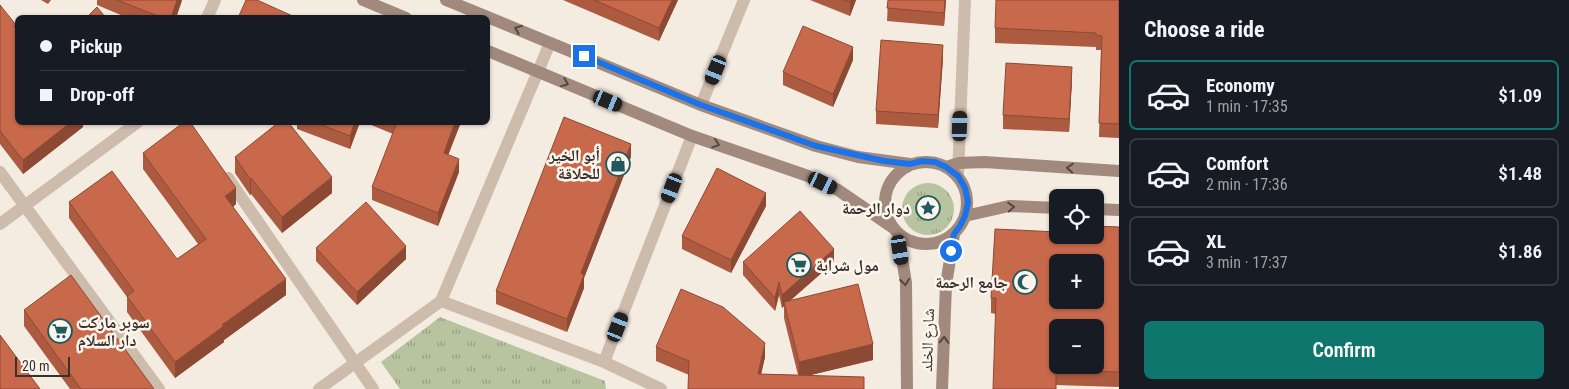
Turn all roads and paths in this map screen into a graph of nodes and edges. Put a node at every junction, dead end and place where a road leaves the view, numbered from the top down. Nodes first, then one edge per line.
1 (214, 0) edge
2 (363, 0) edge
3 (446, 0) edge
4 (744, 0) edge
5 (965, 0) edge
6 (467, 4) edge
7 (208, 15) edge
8 (399, 15) edge
9 (550, 42) junction
10 (490, 52) edge
11 (537, 72) junction
12 (701, 105) junction
13 (134, 125) edge
14 (692, 136) junction
15 (910, 164) junction
16 (958, 169) junction
17 (222, 171) edge
18 (1119, 171) edge
19 (0, 172) edge
20 (25, 206) junction
21 (1049, 208) edge
22 (1104, 209) edge
23 (1119, 210) edge
24 (965, 216) junction
25 (0, 224) edge
26 (895, 230) junction
27 (954, 234) junction
28 (441, 301) junction
29 (604, 362) junction
30 (354, 364) junction
31 (159, 389) edge
32 (319, 389) edge
33 (372, 389) edge
34 (661, 389) edge
35 (907, 389) edge
36 (942, 389) edge

1 - 7 street
2 - 8 street
3 - 6 street
4 - 12 street
5 - 16 street
9 -> 6 street
9 - 11 street
9 - 12 street
10 - 11 street
11 -> 14 street
11 - 28 street
12 - 15 street
13 - 20 street
14 -> 26 street
14 - 29 street
15 - 16 street
15 - 26 street
18 -> 16 street
16 - 24 street
17 - 30 street
19 - 20 street
20 - 25 street
20 - 31 street
24 -> 21 street
22 - 23 street
24 - 27 street
26 - 27 street
26 -> 35 street
36 -> 27 street, شارع الخلد
28 - 29 street
28 - 30 street
29 - 34 street
30 - 32 street
30 - 33 street

